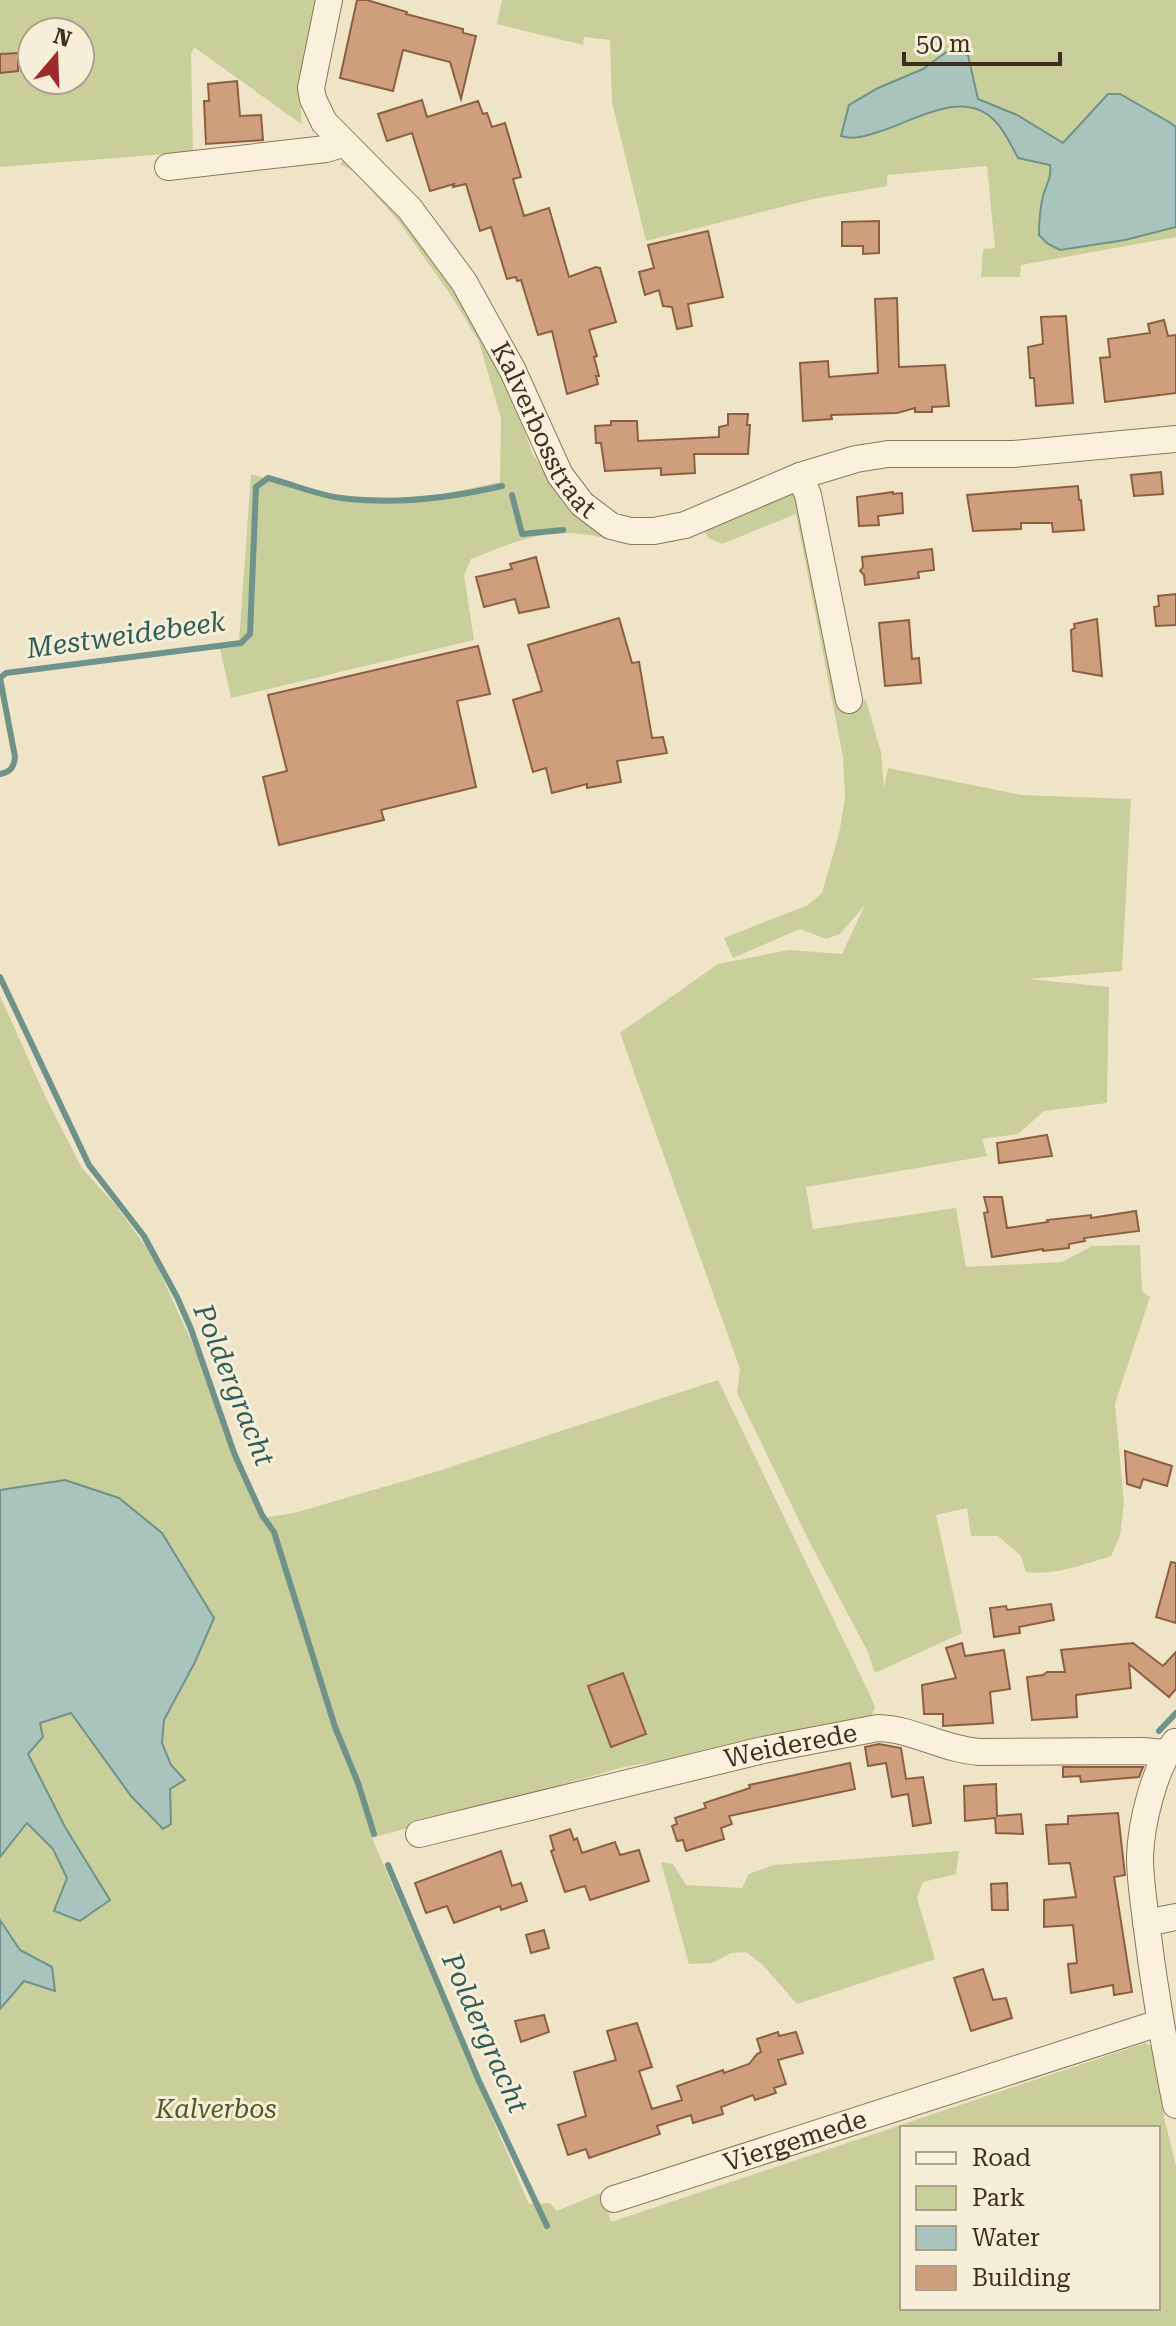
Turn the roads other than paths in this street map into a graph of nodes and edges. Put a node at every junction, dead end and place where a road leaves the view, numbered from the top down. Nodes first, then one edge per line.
1 (329, 0) edge
2 (342, 144) junction
3 (168, 167) dead end
4 (1176, 439) edge
5 (800, 476) junction
6 (849, 700) dead end
7 (1171, 1747) edge
8 (419, 1834) dead end
9 (1176, 1917) edge
10 (1146, 1923) junction
11 (1159, 2023) junction
12 (1176, 2105) edge
13 (614, 2199) dead end

1 - 2 street, Kalverbosstraat
2 - 3 street
2 - 5 street, Kalverbosstraat
4 - 5 street, Kalverbosstraat
5 - 6 street
7 - 8 street, Weiderede
7 - 10 street
9 - 10 street
10 - 11 street
11 - 12 street
11 - 13 street, Viergemede

